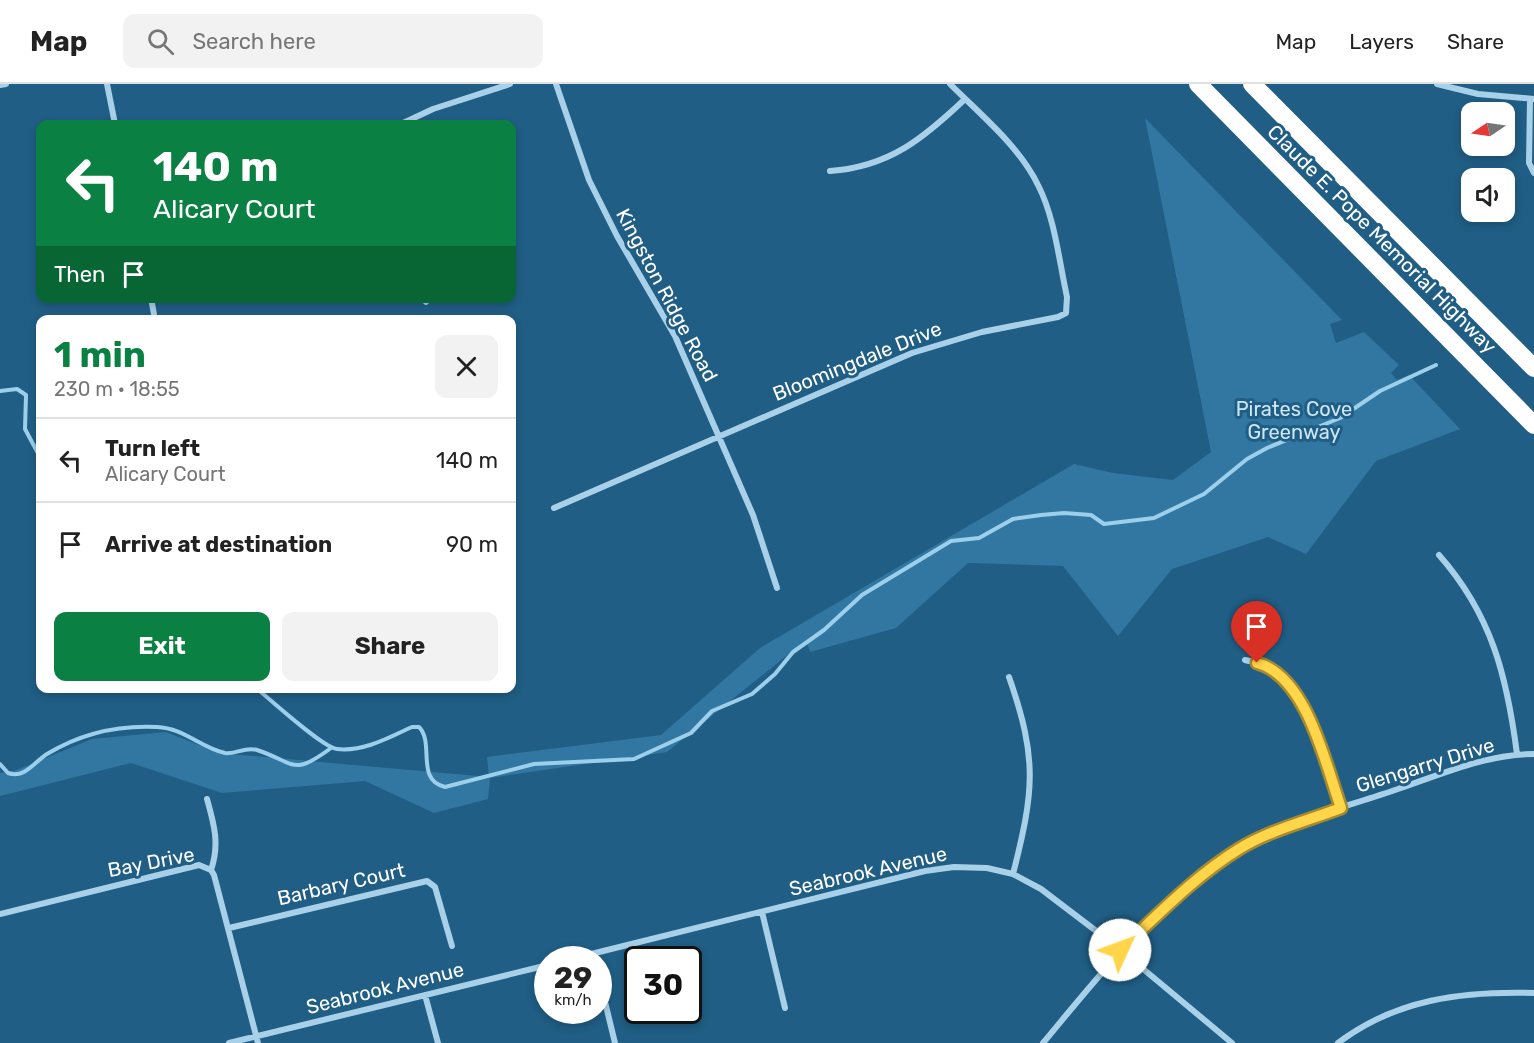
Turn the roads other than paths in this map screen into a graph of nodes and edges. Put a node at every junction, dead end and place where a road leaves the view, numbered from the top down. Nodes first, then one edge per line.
1 (6, 84) edge
2 (107, 84) edge
3 (510, 84) edge
4 (556, 84) edge
5 (950, 84) edge
6 (1198, 84) edge
7 (1252, 84) edge
8 (1437, 84) edge
9 (0, 85) edge
10 (965, 99) junction
11 (1532, 99) edge
12 (114, 120) edge
13 (410, 120) edge
14 (1532, 152) edge
15 (830, 171) dead end
16 (1534, 173) edge
17 (1534, 368) edge
18 (1534, 425) edge
19 (720, 436) junction
20 (554, 508) dead end
21 (1439, 555) dead end
22 (777, 588) dead end
23 (1245, 660) dead end
24 (1009, 677) dead end
25 (1517, 754) junction
26 (1534, 754) edge
27 (207, 799) dead end
28 (1341, 808) junction
29 (211, 870) junction
30 (1013, 874) junction
31 (762, 912) junction
32 (0, 914) edge
33 (229, 928) junction
34 (452, 946) dead end
35 (1120, 950) junction
36 (612, 952) edge
37 (534, 968) edge
38 (1534, 993) edge
39 (425, 995) junction
40 (785, 1008) dead end
41 (610, 1024) edge
42 (257, 1040) edge
43 (230, 1043) edge
44 (438, 1043) edge
45 (615, 1043) edge
46 (1043, 1043) edge
47 (1232, 1043) edge
48 (1338, 1043) edge

1 - 9 street
2 - 12 street
3 - 13 street
4 - 19 street, Kingston Ridge Road
5 - 10 street, Bloomingdale Drive
6 - 18 highway, Claude E. Pope Memorial Highway
7 - 17 highway, Claude E. Pope Memorial Highway
8 - 11 street
10 - 15 street
10 - 19 street, Bloomingdale Drive
11 - 14 street
14 - 16 street
19 - 20 street, Bloomingdale Drive
19 - 22 street, Kingston Ridge Road
21 - 25 street
23 - 28 street
24 - 30 street
25 - 26 street, Glengarry Drive
25 - 28 street, Glengarry Drive
27 - 29 street
28 - 35 street, Glengarry Drive
29 - 32 street, Bay Drive
29 - 33 street, Bay Drive
30 - 31 street, Seabrook Avenue
30 - 35 street, Seabrook Avenue
31 - 36 street, Seabrook Avenue
31 - 40 street
33 - 34 street, Barbary Court
33 - 42 street, Bay Drive
35 - 46 street, Glengarry Drive
35 - 47 street, Seabrook Avenue
37 - 39 street, Seabrook Avenue
38 - 48 street
39 - 42 street, Seabrook Avenue
39 - 44 street
41 - 45 street
42 - 43 street, Seabrook Avenue

